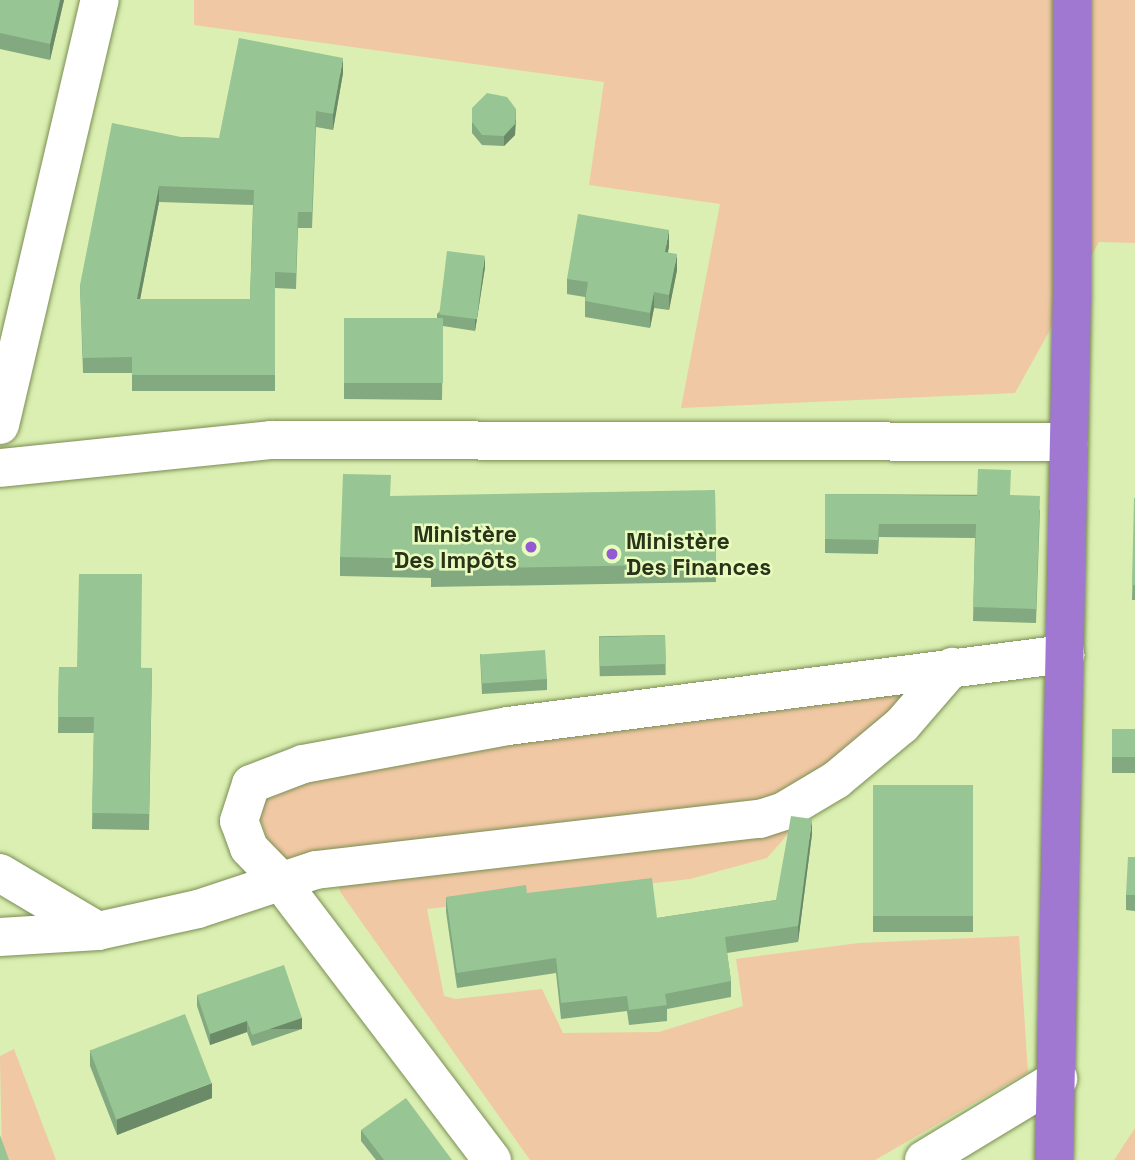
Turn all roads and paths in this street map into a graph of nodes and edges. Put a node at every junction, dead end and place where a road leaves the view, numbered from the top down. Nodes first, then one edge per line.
1 (100, 0) edge
2 (1072, 0) edge
3 (0, 425) edge
4 (1069, 442) junction
5 (0, 468) edge
6 (1065, 654) junction
7 (952, 667) junction
8 (0, 873) edge
9 (279, 879) junction
10 (98, 930) junction
11 (0, 937) edge
12 (1058, 1079) junction
13 (492, 1160) edge
14 (924, 1160) edge
15 (1054, 1160) edge

1 - 3 street
2 - 4 highway
4 - 5 street
4 - 6 highway
6 - 7 street
6 - 12 highway
7 - 9 street
7 - 9 street
8 - 10 street
9 - 10 street
9 - 13 street
10 - 11 street
12 - 14 street
12 - 15 highway

